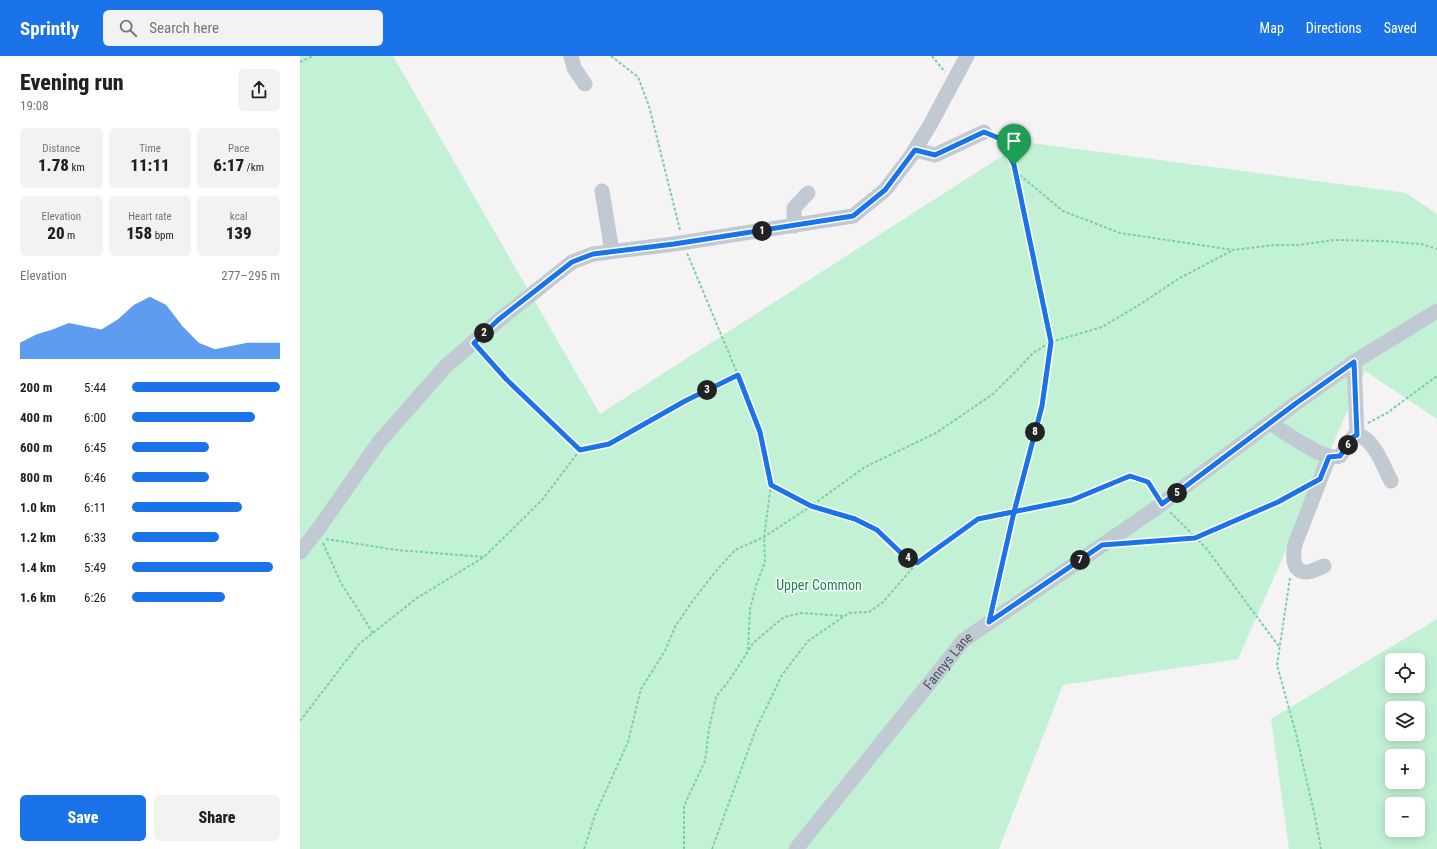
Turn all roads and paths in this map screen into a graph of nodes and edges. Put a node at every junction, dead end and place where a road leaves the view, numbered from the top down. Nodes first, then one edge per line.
1 (313, 56) edge
2 (571, 56) edge
3 (611, 56) edge
4 (932, 56) edge
5 (967, 56) edge
6 (300, 62) edge
7 (953, 82) junction
8 (584, 84) dead end
9 (984, 132) joint
10 (915, 150) junction
11 (1015, 171) junction
12 (602, 191) dead end
13 (808, 193) dead end
14 (794, 226) junction
15 (682, 243) junction
16 (1437, 249) edge
17 (1233, 250) junction
18 (612, 252) junction
19 (1437, 311) edge
20 (1051, 342) junction
21 (474, 343) junction
22 (1354, 362) junction
23 (738, 375) junction
24 (1437, 376) edge
25 (1270, 423) junction
26 (1357, 432) junction
27 (580, 450) junction
28 (1329, 457) junction
29 (1320, 479) junction
30 (1391, 480) dead end
31 (771, 485) junction
32 (1162, 504) junction
33 (811, 506) junction
34 (1014, 512) junction
35 (764, 537) junction
36 (1195, 538) junction
37 (1126, 543) dead end
38 (300, 552) edge
39 (484, 557) junction
40 (1294, 561) junction
41 (917, 563) junction
42 (1324, 566) dead end
43 (844, 617) junction
44 (989, 622) junction
45 (373, 633) junction
46 (1280, 648) junction
47 (748, 651) junction
48 (300, 721) edge
49 (584, 849) edge
50 (684, 849) edge
51 (712, 849) edge
52 (796, 849) edge
53 (1321, 849) edge

1 - 6 path
2 - 8 street
3 - 15 path
4 - 7 path
5 - 7 street
7 - 10 street
9 - 10 street
9 - 11 path
10 - 14 street
11 - 17 path
11 - 20 path
12 - 18 street
13 - 14 street
14 - 15 street
15 - 18 street
15 - 23 path
16 - 17 path
17 - 20 path
18 - 21 street
19 - 22 street, Fannys Lane
20 - 33 path
20 - 34 path
21 - 27 path
21 - 38 street
22 - 25 street, Fannys Lane
22 - 26 street
23 - 27 path
23 - 31 path
24 - 26 path
25 - 28 street
25 - 32 street, Fannys Lane
26 - 28 street
26 - 30 street
27 - 39 path
28 - 29 street
29 - 36 path
29 - 40 street
31 - 33 path
31 - 35 path
32 - 34 path
32 - 36 path
32 - 44 street, Fannys Lane
33 - 35 path
33 - 41 path
34 - 41 path
34 - 44 path
35 - 47 path
35 - 49 path
36 - 37 path
36 - 46 path
39 - 45 path
39 - 45 path
40 - 42 street
40 - 46 path
41 - 43 path
43 - 47 path
43 - 51 path
44 - 52 street, Fannys Lane
45 - 48 path
46 - 53 path
47 - 50 path

